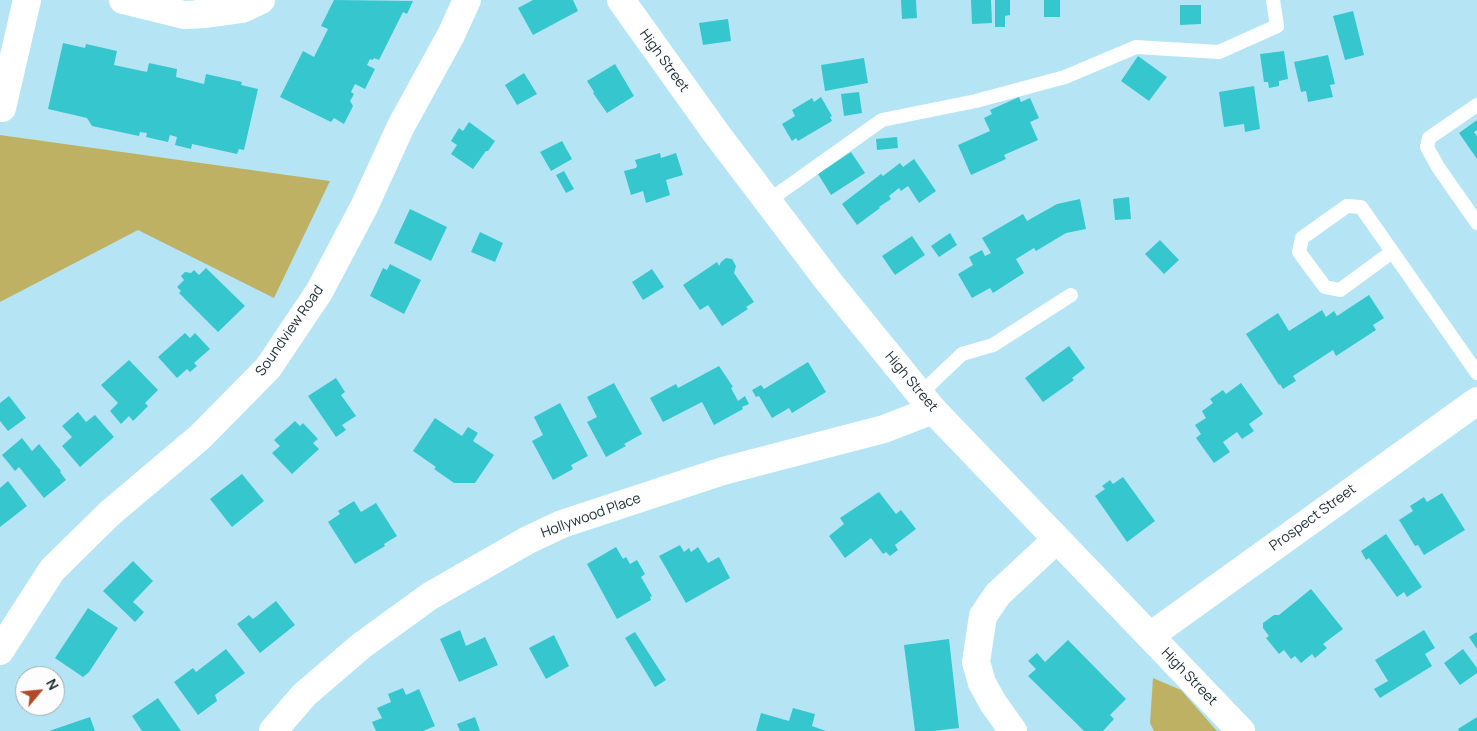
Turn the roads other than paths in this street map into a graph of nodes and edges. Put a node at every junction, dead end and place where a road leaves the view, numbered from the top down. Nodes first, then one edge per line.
1 (27, 0) edge
2 (123, 0) edge
3 (261, 0) edge
4 (467, 0) edge
5 (621, 0) edge
6 (1273, 0) edge
7 (207, 7) edge
8 (1477, 105) edge
9 (2, 108) dead end
10 (768, 201) junction
11 (1477, 223) edge
12 (1392, 252) junction
13 (1071, 295) dead end
14 (1477, 372) edge
15 (1477, 401) edge
16 (926, 402) junction
17 (1056, 540) junction
18 (1150, 636) junction
19 (0, 651) edge
20 (273, 731) edge
21 (1013, 731) edge
22 (1241, 731) edge

1 - 9 street
2 - 7 street
3 - 7 street
4 - 19 street, Soundview Road
5 - 10 street, High Street
6 - 10 lane
8 - 11 lane
10 - 16 street, High Street
12 - 12 lane
12 - 14 lane
13 - 16 lane
15 - 18 street, Prospect Street
16 - 17 street, High Street
16 - 20 street, Hollywood Place
17 - 18 street, High Street
17 - 21 street
18 - 22 street, High Street

